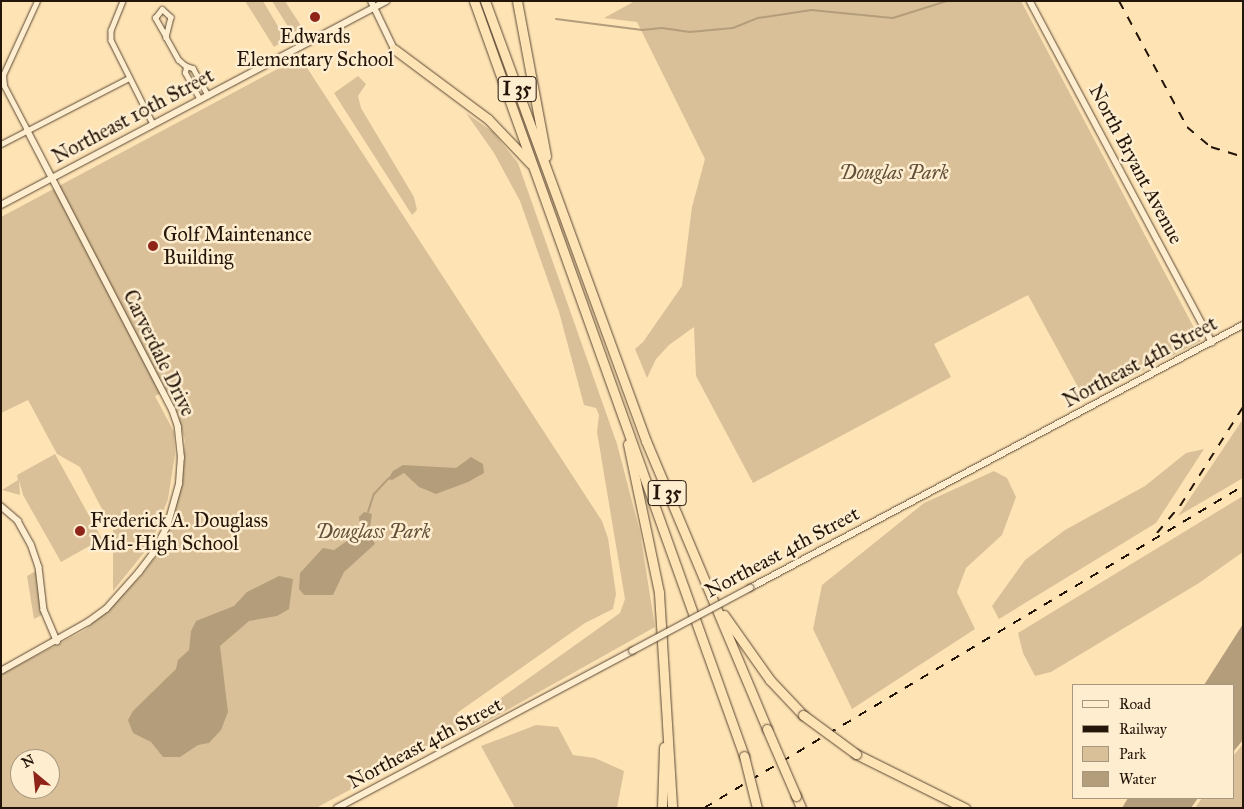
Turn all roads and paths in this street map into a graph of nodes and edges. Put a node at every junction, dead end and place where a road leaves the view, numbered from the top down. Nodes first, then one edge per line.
1 (37, 1) edge
2 (123, 1) edge
3 (386, 1) edge
4 (474, 1) edge
5 (485, 1) edge
6 (517, 1) edge
7 (1030, 1) edge
8 (372, 5) edge
9 (166, 37) junction
10 (394, 49) joint
11 (186, 66) junction
12 (129, 78) junction
13 (208, 95) junction
14 (200, 100) junction
15 (153, 124) junction
16 (28, 130) junction
17 (1, 144) edge
18 (533, 167) junction
19 (549, 176) junction
20 (52, 178) junction
21 (1, 205) edge
22 (1243, 325) edge
23 (1212, 342) junction
24 (620, 409) junction
25 (1, 506) edge
26 (712, 598) junction
27 (57, 641) junction
28 (1, 671) edge
29 (666, 699) junction
30 (336, 808) edge
31 (662, 808) edge
32 (672, 808) edge
33 (757, 808) edge
34 (801, 808) edge
35 (965, 808) edge

1 - 16 street, Carverdale Drive
2 - 12 street
3 - 8 main road, Northeast 10th Street
4 - 18 highway, I 35
5 - 19 highway, I 35
6 - 19 highway
7 - 23 street, North Bryant Avenue
8 - 10 main road
8 - 13 main road, Northeast 10th Street
9 - 9 street
9 - 11 street
10 - 18 highway
11 - 13 street
11 - 14 street
12 - 15 street
12 - 16 street
13 - 14 main road, Northeast 10th Street
14 - 15 main road, Northeast 10th Street
15 - 20 main road, Northeast 10th Street
16 - 17 street
16 - 20 street, Carverdale Drive
18 - 24 highway, I 35
19 - 26 highway, I 35
20 - 21 main road, Northeast 10th Street
20 - 27 street, Carverdale Drive
22 - 23 street, Northeast 4th Street
23 - 30 street, Northeast 4th Street, bridge
24 - 29 highway
24 - 33 highway, I 35, bridge
25 - 27 street
26 - 34 highway, I 35, bridge
26 - 35 highway, bridge
27 - 28 street, Carverdale Drive
29 - 31 highway
29 - 32 highway

